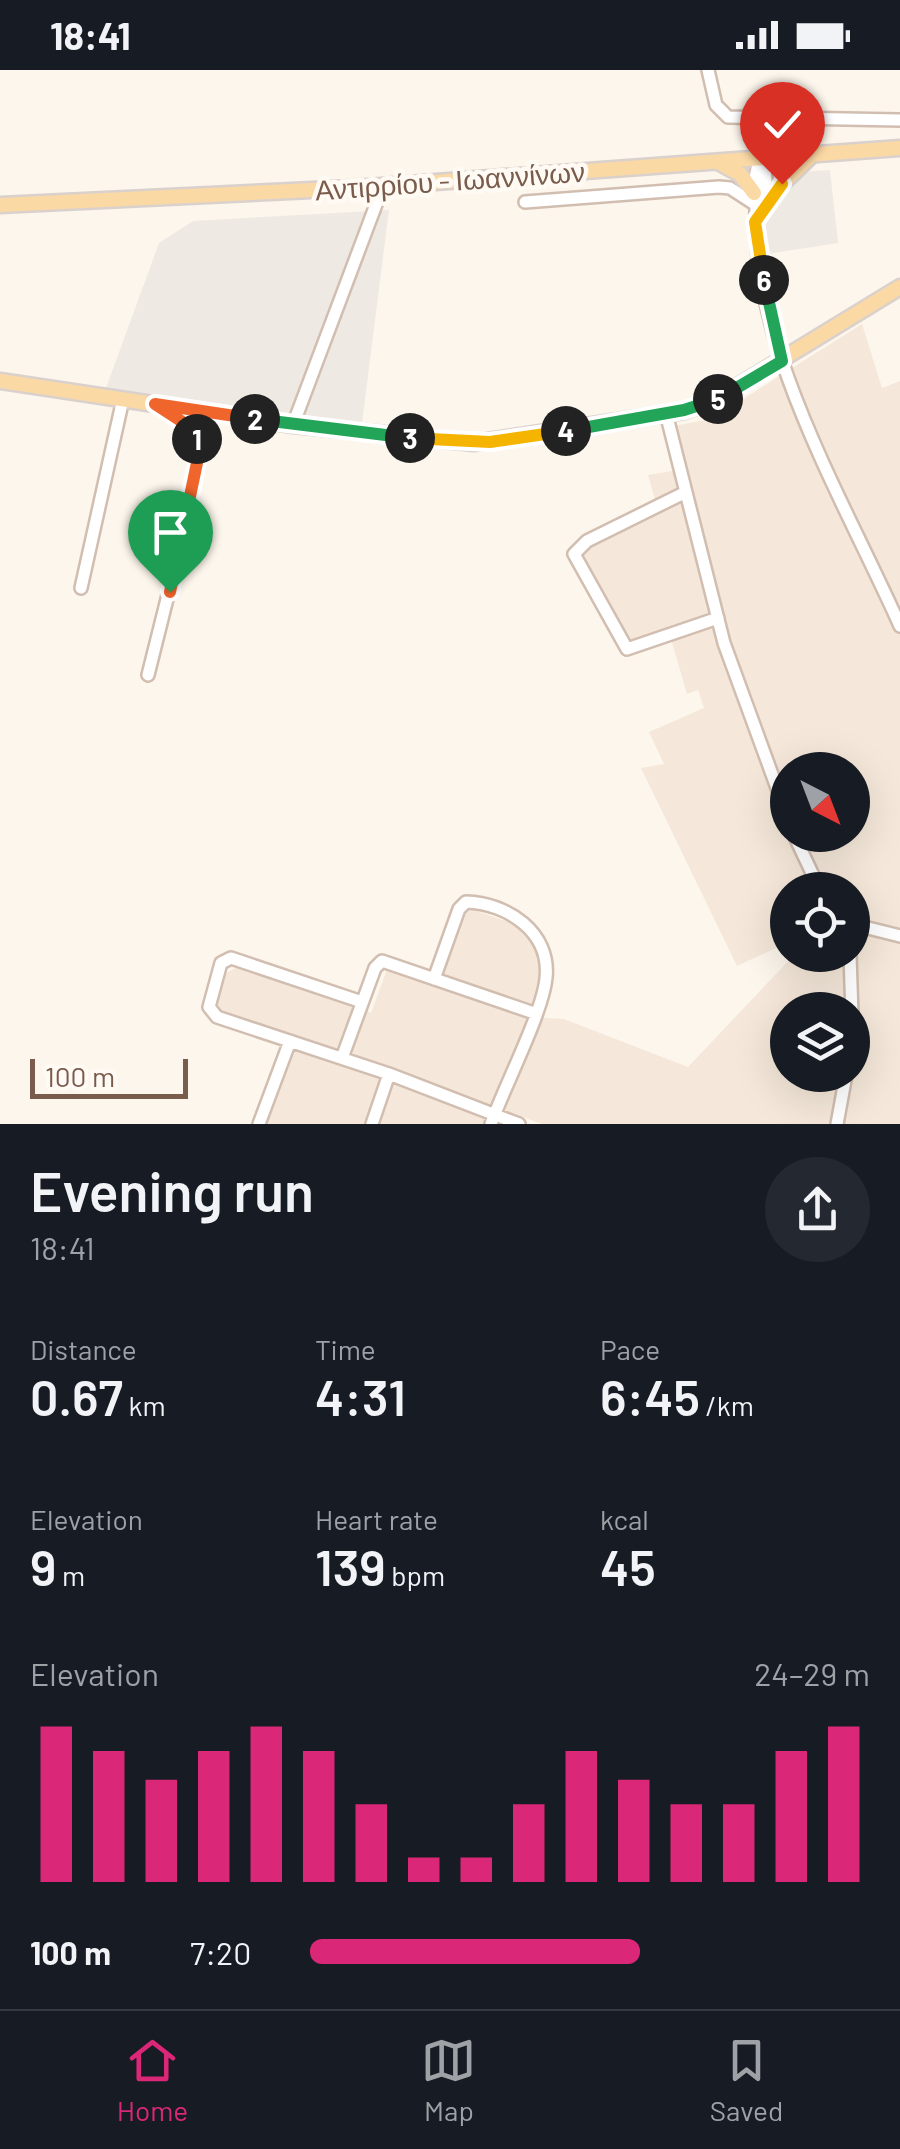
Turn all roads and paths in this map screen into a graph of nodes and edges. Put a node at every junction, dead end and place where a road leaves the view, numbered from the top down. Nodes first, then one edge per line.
1 (708, 70) edge
2 (761, 118) junction
3 (900, 120) edge
4 (900, 148) edge
5 (814, 154) junction
6 (762, 158) junction
7 (718, 162) junction
8 (382, 186) junction
9 (755, 199) junction
10 (525, 202) dead end
11 (0, 205) edge
12 (755, 222) junction
13 (900, 287) edge
14 (782, 361) junction
15 (0, 381) edge
16 (123, 399) junction
17 (155, 404) junction
18 (666, 412) junction
19 (293, 425) junction
20 (686, 492) junction
21 (80, 588) dead end
22 (718, 618) junction
23 (900, 626) edge
24 (148, 675) dead end
25 (770, 767) edge
26 (870, 928) edge
27 (900, 936) edge
28 (434, 979) junction
29 (362, 1002) junction
30 (534, 1013) junction
31 (290, 1041) junction
32 (342, 1058) junction
33 (389, 1074) junction
34 (843, 1092) edge
35 (493, 1120) edge
36 (259, 1124) edge
37 (372, 1124) edge
38 (519, 1124) edge
39 (837, 1124) edge

1 - 2 street
2 - 3 street
2 - 6 street
4 - 5 main road, Αντιρρίου - Ιωαννίνων
5 - 6 main road, Αντιρρίου - Ιωαννίνων
5 - 12 main road
6 - 7 main road, Αντιρρίου - Ιωαννίνων
6 - 9 street
7 - 8 main road, Αντιρρίου - Ιωαννίνων
7 - 9 main road
8 - 11 main road, Αντιρρίου - Ιωαννίνων
8 - 19 street
9 - 10 street
9 - 12 street
12 - 14 street
13 - 14 main road
14 - 18 main road
14 - 23 street
15 - 16 main road
16 - 17 main road
16 - 21 street
17 - 19 main road
17 - 24 street
18 - 19 main road
18 - 20 street
20 - 22 street
20 - 22 street
22 - 25 street
26 - 27 street
28 - 29 street
28 - 30 street
28 - 30 street
29 - 31 street
29 - 32 street
30 - 35 street
31 - 32 street
31 - 36 street
32 - 33 street
33 - 35 street
33 - 37 street
34 - 39 street
35 - 38 street

